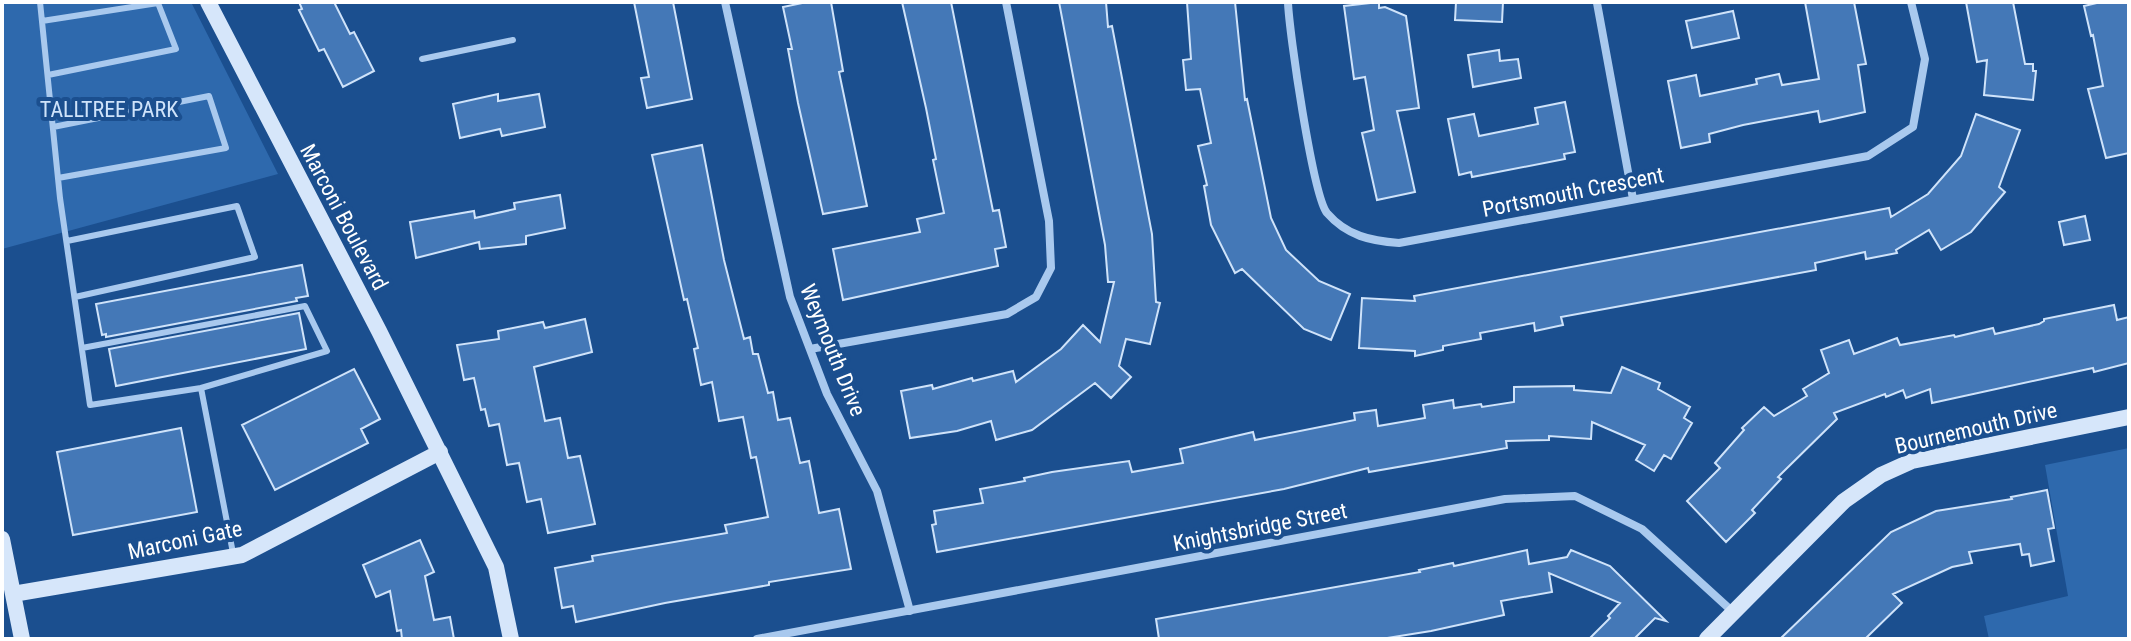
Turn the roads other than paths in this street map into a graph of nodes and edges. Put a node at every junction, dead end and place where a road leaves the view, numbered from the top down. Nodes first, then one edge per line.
1 (40, 2) edge
2 (208, 2) edge
3 (725, 2) edge
4 (1006, 2) edge
5 (1288, 2) edge
6 (1911, 2) edge
7 (1597, 3) edge
8 (42, 21) junction
9 (513, 40) dead end
10 (422, 59) dead end
11 (48, 75) junction
12 (53, 127) junction
13 (58, 178) junction
14 (1633, 199) junction
15 (67, 241) junction
16 (75, 297) junction
17 (82, 348) junction
18 (810, 349) junction
19 (201, 388) junction
20 (2129, 417) edge
21 (440, 452) junction
22 (2, 539) edge
23 (233, 557) junction
24 (8, 594) edge
25 (910, 611) junction
26 (1733, 612) junction
27 (22, 639) edge
28 (511, 639) edge
29 (757, 639) edge
30 (1707, 639) edge

1 - 8 lane
2 - 21 street, Marconi Boulevard
3 - 18 street, Weymouth Drive
4 - 18 street
5 - 14 street, Portsmouth Crescent
6 - 14 street, Portsmouth Crescent
7 - 14 street
8 - 11 lane
8 - 11 lane
9 - 10 lane
11 - 12 lane
12 - 13 lane
12 - 13 lane
13 - 15 lane
15 - 16 lane
15 - 16 lane
16 - 17 lane
17 - 19 lane
17 - 19 lane
18 - 25 street, Weymouth Drive
19 - 23 lane
20 - 26 street, Bournemouth Drive
21 - 23 street, Marconi Gate
21 - 28 street
22 - 24 street
23 - 24 street, Marconi Gate
24 - 27 street
25 - 26 street, Knightsbridge Street
25 - 29 street, Knightsbridge Street
26 - 30 street, Bournemouth Drive

